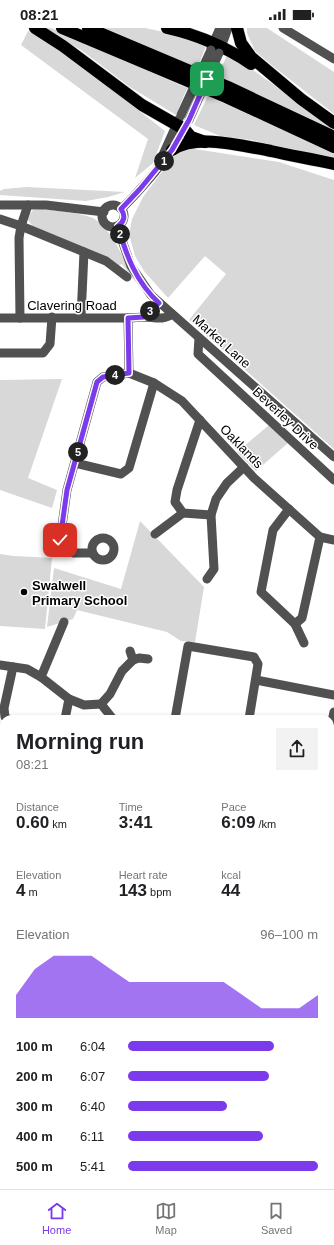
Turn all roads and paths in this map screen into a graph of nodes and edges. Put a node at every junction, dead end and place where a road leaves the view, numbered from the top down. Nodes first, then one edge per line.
1 (35, 28) edge
2 (62, 28) edge
3 (88, 28) edge
4 (167, 28) edge
5 (283, 28) edge
6 (228, 29) edge
7 (216, 48) junction
8 (334, 60) edge
9 (281, 83) junction
10 (183, 122) junction
11 (334, 123) edge
12 (334, 137) edge
13 (205, 142) junction
14 (334, 147) edge
15 (172, 150) junction
16 (334, 164) edge
17 (155, 171) junction
18 (0, 205) edge
19 (28, 205) junction
20 (121, 209) junction
21 (104, 212) junction
22 (0, 219) edge
23 (21, 226) junction
24 (118, 226) junction
25 (84, 252) junction
26 (127, 277) dead end
27 (159, 303) junction
28 (172, 314) junction
29 (52, 317) junction
30 (81, 317) junction
31 (144, 317) junction
32 (0, 318) edge
33 (20, 318) junction
34 (128, 318) junction
35 (199, 338) junction
36 (0, 353) edge
37 (129, 373) junction
38 (154, 383) junction
39 (200, 420) junction
40 (334, 458) edge
41 (75, 464) junction
42 (244, 468) junction
43 (334, 480) edge
44 (289, 509) junction
45 (183, 513) junction
46 (211, 515) junction
47 (155, 534) dead end
48 (320, 537) junction
49 (334, 540) edge
50 (92, 552) dead end
51 (208, 579) dead end
52 (64, 622) dead end
53 (295, 624) junction
54 (304, 643) dead end
55 (130, 651) dead end
56 (148, 659) dead end
57 (133, 660) junction
58 (0, 665) edge
59 (13, 667) junction
60 (41, 677) junction
61 (256, 680) junction
62 (334, 695) edge
63 (69, 699) junction
64 (102, 704) junction
65 (4, 715) edge
66 (66, 715) edge
67 (110, 715) edge
68 (176, 715) edge
69 (250, 715) edge
70 (0, 848) edge
71 (0, 879) edge

1 - 10 highway
2 - 14 highway
3 - 12 highway
4 - 7 highway
5 - 8 street
6 - 7 street
6 - 9 highway
7 - 9 highway
7 - 10 street, bridge
9 - 11 highway
10 - 13 highway
10 - 15 street
10 - 17 street
13 - 15 highway
13 - 16 highway
15 - 17 street
17 - 20 street
18 - 19 street
19 - 21 street
19 - 23 street
20 - 21 street
20 - 24 street
21 - 24 street
22 - 23 street
23 - 25 street
23 - 33 street
24 - 27 street, Market Lane
25 - 26 street
25 - 30 street
27 - 28 street, Market Lane
27 - 31 street
28 - 31 street, Clavering Road
28 - 35 street, Market Lane
29 - 30 street, Clavering Road
29 - 33 street, Clavering Road
29 - 36 street
30 - 34 street, Clavering Road
31 - 34 street, Clavering Road
32 - 33 street, Clavering Road
34 - 37 street
35 - 40 street, Market Lane
35 - 43 street, Beverley Drive
37 - 38 street, Oaklands
37 - 41 street
38 - 39 street, Oaklands
38 - 41 street
39 - 42 street, Oaklands
39 - 45 street
41 - 50 street
42 - 44 street, Oaklands
42 - 46 street
44 - 48 street, Oaklands
44 - 53 street
45 - 46 street
45 - 47 street
46 - 51 street
48 - 49 street, Oaklands
48 - 53 street
52 - 60 street
53 - 54 street
55 - 57 street
56 - 57 street
57 - 64 street
58 - 59 street
59 - 60 street
59 - 65 street
60 - 63 street
61 - 62 street
61 - 68 street
61 - 69 street
63 - 64 street
63 - 66 street
64 - 67 street
70 - 71 street

